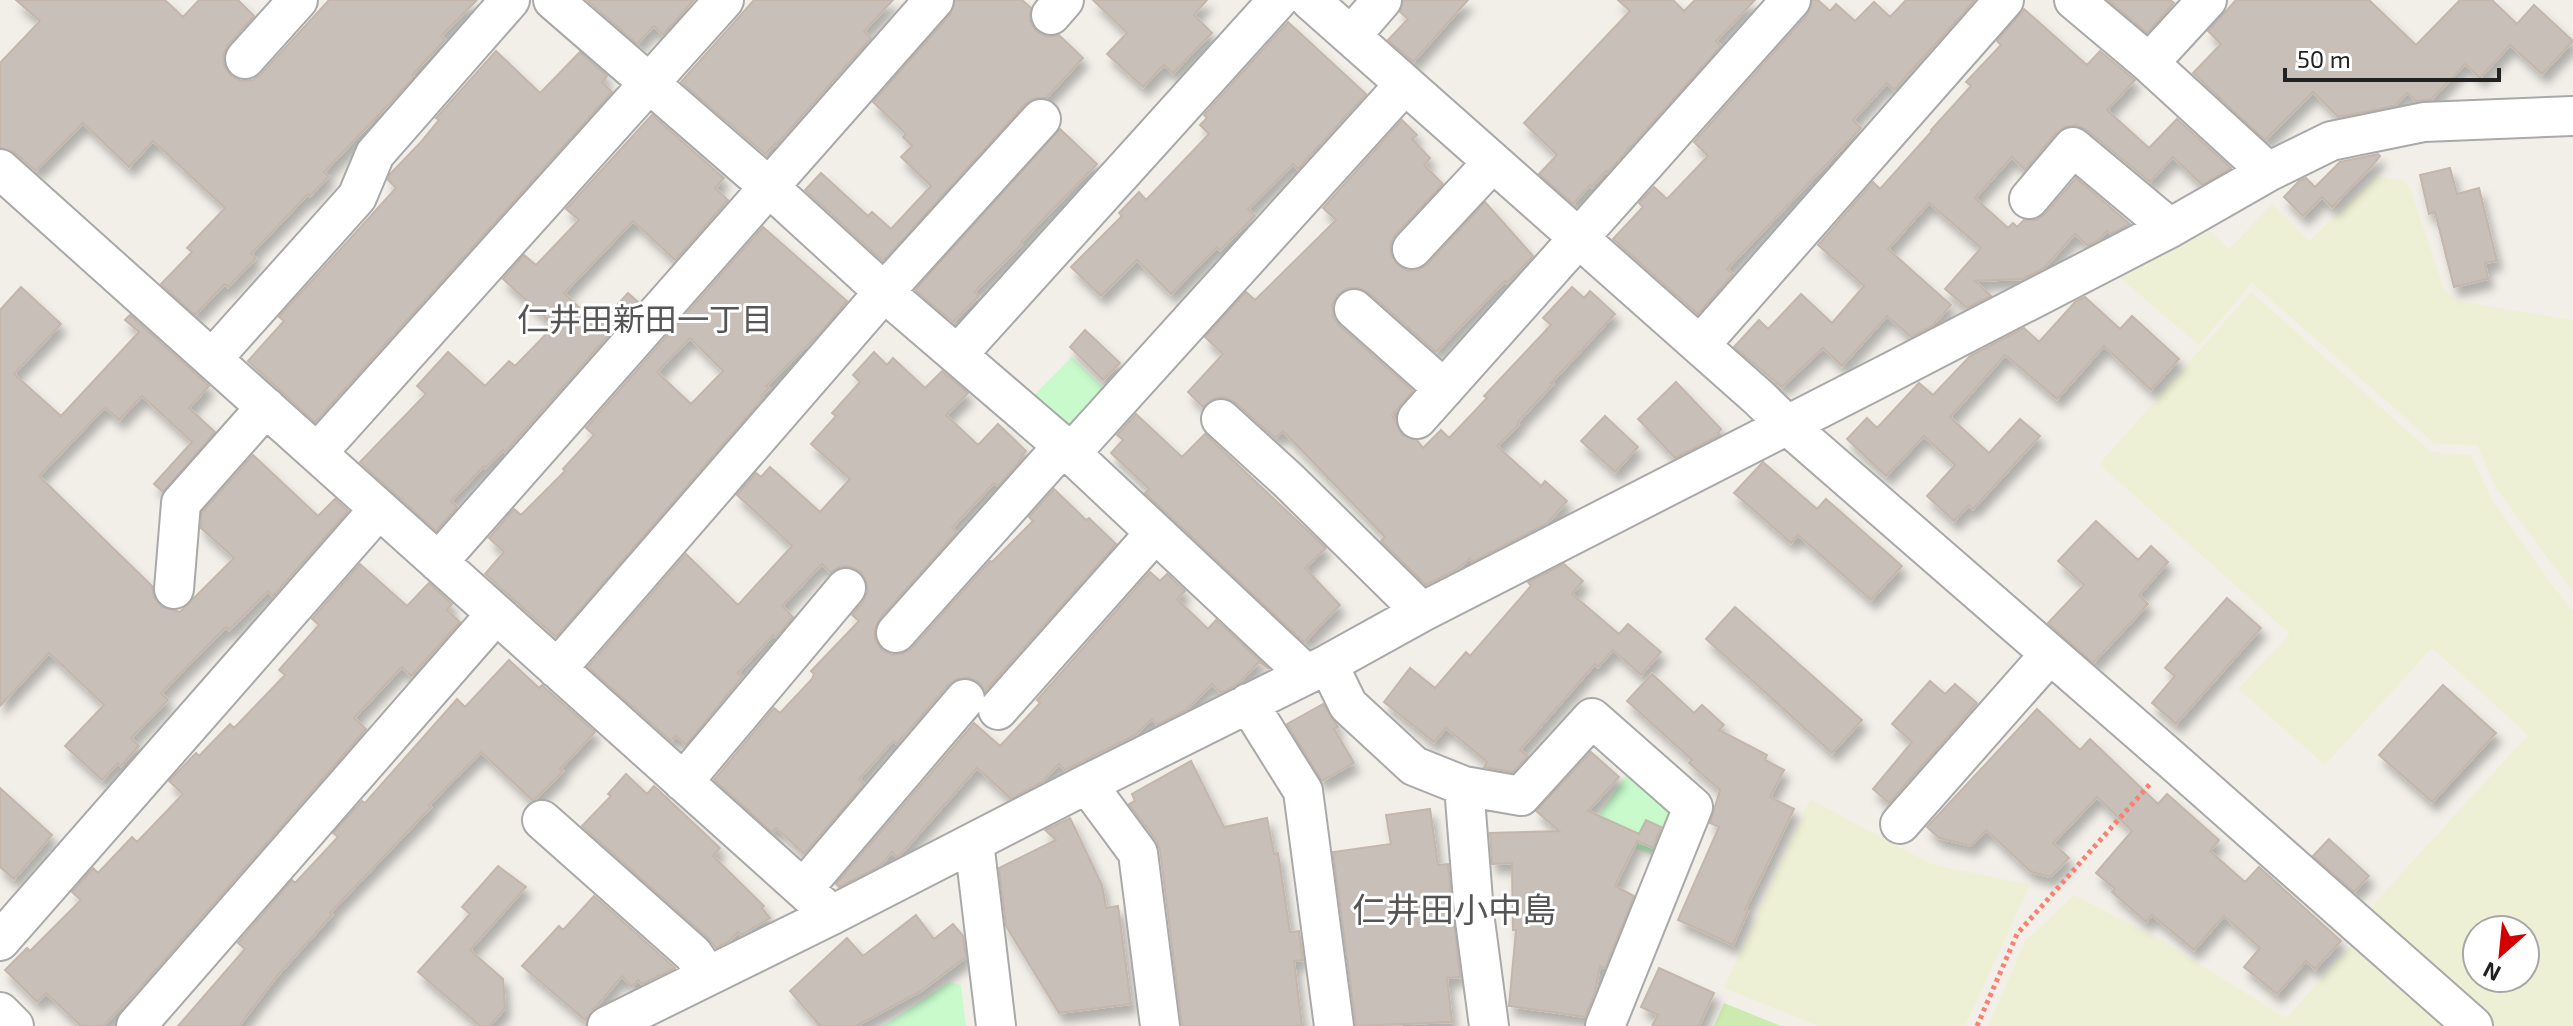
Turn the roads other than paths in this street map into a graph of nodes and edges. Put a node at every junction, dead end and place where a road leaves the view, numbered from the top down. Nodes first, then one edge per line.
1 (298, 0) edge
2 (510, 0) edge
3 (553, 0) edge
4 (724, 0) edge
5 (934, 0) edge
6 (1278, 0) edge
7 (1310, 0) edge
8 (1382, 0) edge
9 (1791, 0) edge
10 (2004, 0) edge
11 (2074, 0) edge
12 (2207, 0) edge
13 (1351, 36) junction
14 (245, 59) dead end
15 (2149, 63) junction
16 (1405, 84) junction
17 (649, 85) junction
18 (2573, 116) edge
19 (1041, 119) dead end
20 (1493, 162) junction
21 (0, 169) edge
22 (2268, 172) junction
23 (769, 187) junction
24 (2029, 199) dead end
25 (2170, 228) junction
26 (1580, 239) junction
27 (1412, 249) dead end
28 (884, 292) junction
29 (1354, 309) dead end
30 (1700, 345) junction
31 (958, 354) junction
32 (212, 359) junction
33 (1444, 389) junction
34 (266, 407) junction
35 (1221, 419) dead end
36 (1417, 419) dead end
37 (1787, 425) junction
38 (1067, 450) junction
39 (317, 453) junction
40 (379, 509) junction
41 (1155, 533) junction
42 (438, 562) junction
43 (846, 588) dead end
44 (174, 589) dead end
45 (1422, 612) junction
46 (496, 614) junction
47 (896, 633) dead end
48 (2050, 654) junction
49 (557, 669) junction
50 (1317, 669) junction
51 (1248, 703) junction
52 (683, 782) junction
53 (1087, 784) junction
54 (1464, 786) junction
55 (542, 820) dead end
56 (1900, 824) dead end
57 (974, 842) junction
58 (803, 889) junction
59 (832, 915) junction
60 (0, 941) edge
61 (708, 976) junction
62 (0, 1012) edge
63 (14, 1026) edge
64 (136, 1026) edge
65 (607, 1026) edge
66 (996, 1026) edge
67 (1160, 1026) edge
68 (1334, 1026) edge
69 (1489, 1026) edge
70 (1605, 1026) edge
71 (2473, 1026) edge

1 - 14 street
2 - 32 street
3 - 17 street
4 - 17 street
5 - 23 street
6 - 31 street
7 - 13 street
8 - 13 street
9 - 26 street
10 - 30 street
11 - 15 street
12 - 15 street
13 - 16 street
15 - 22 street
16 - 20 street
16 - 38 street
17 - 23 street
17 - 39 street
18 - 22 street
19 - 28 street
20 - 26 street
20 - 27 street
21 - 32 street
22 - 25 street
23 - 28 street
23 - 42 street
24 - 25 street
25 - 37 street
26 - 30 street
26 - 33 street
28 - 31 street
28 - 49 street
29 - 33 street
30 - 37 street
31 - 38 street
32 - 34 street
33 - 36 street
34 - 39 street
34 - 44 street
35 - 45 street
37 - 45 street
37 - 48 street
38 - 41 street
38 - 47 street
39 - 40 street
40 - 42 street
40 - 60 street
41 - 50 street
41 - 58 street
42 - 46 street
43 - 52 street
45 - 50 street
46 - 49 street
46 - 64 street
48 - 56 street
48 - 71 street
49 - 52 street
50 - 51 street
50 - 54 street
51 - 53 street
51 - 68 street
52 - 58 street
53 - 57 street
53 - 67 street
54 - 69 street
54 - 70 street
55 - 61 street
57 - 59 street
57 - 66 street
58 - 59 street
59 - 61 street
61 - 65 street
62 - 63 street

